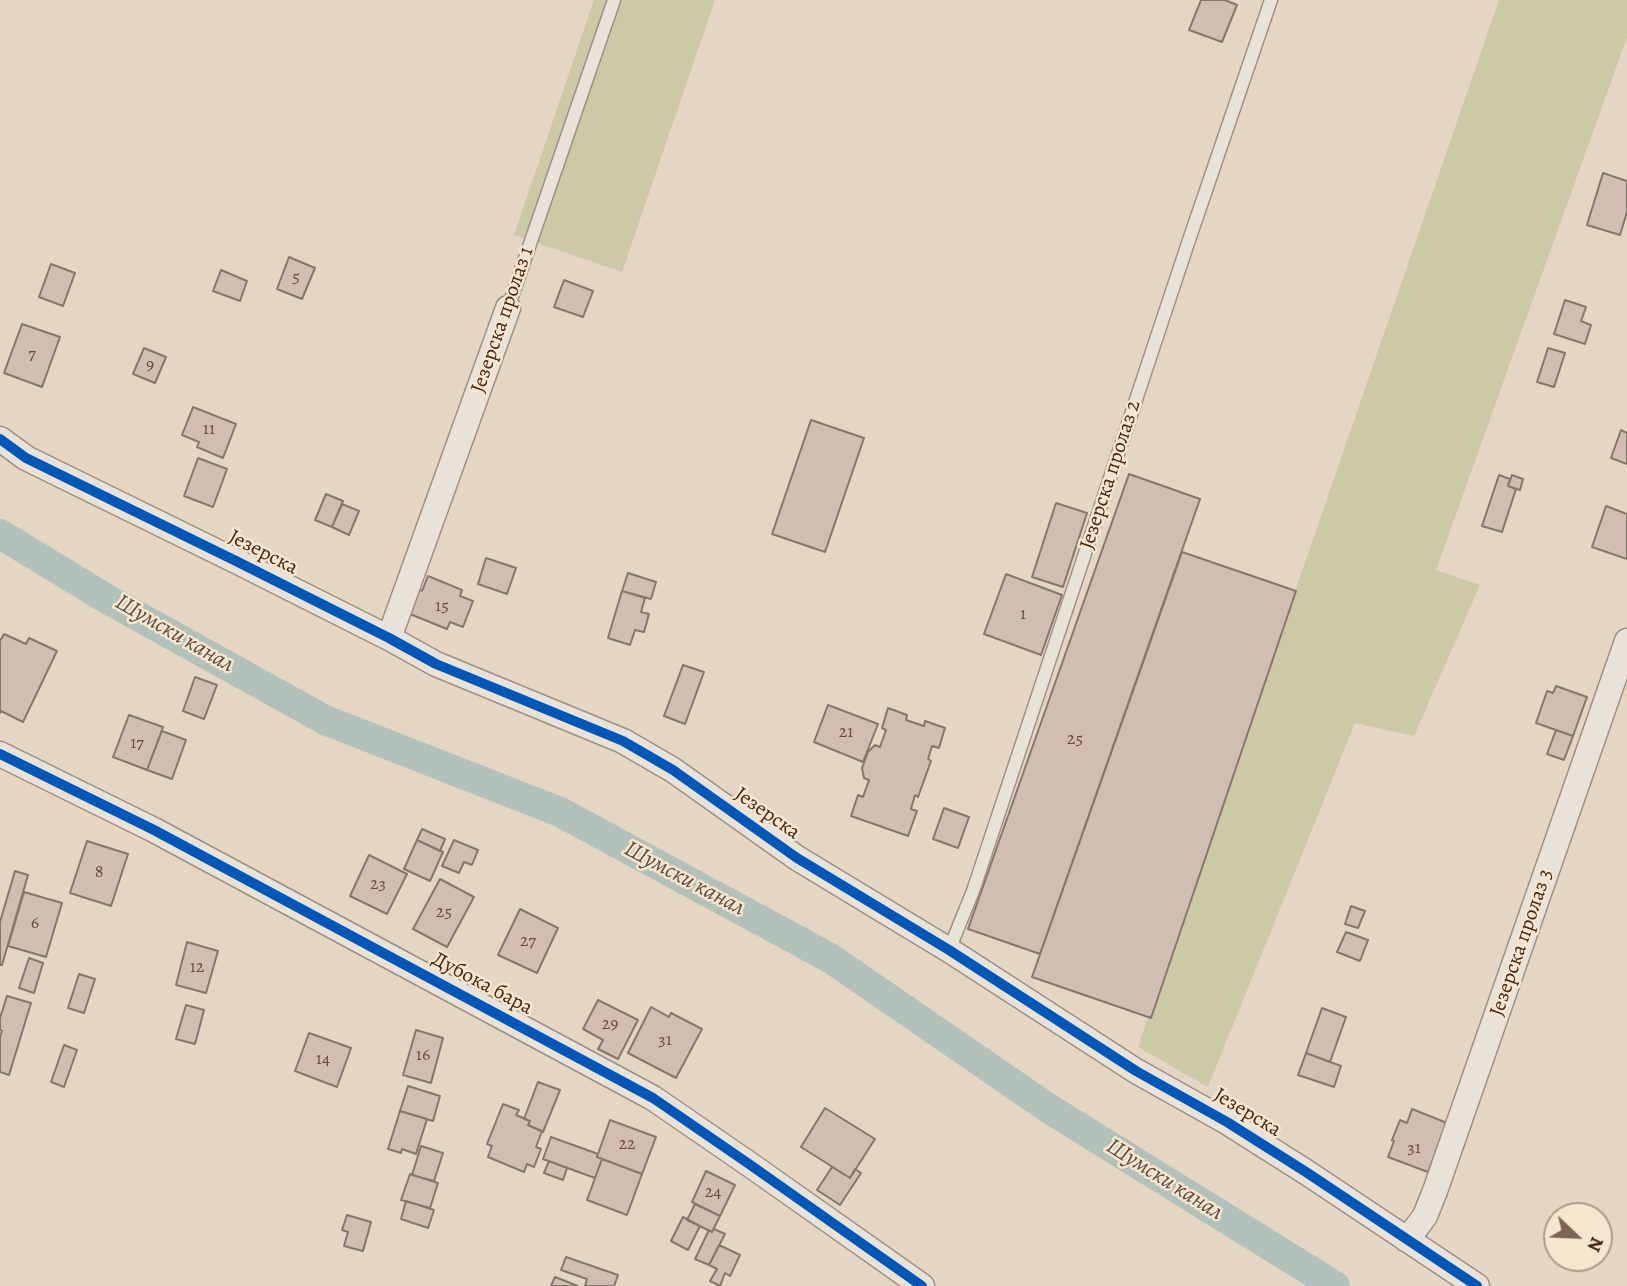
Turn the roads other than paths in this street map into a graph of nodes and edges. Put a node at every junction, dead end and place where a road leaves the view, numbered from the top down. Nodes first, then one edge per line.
1 (614, 0) edge
2 (1271, 0) edge
3 (508, 308) joint
4 (0, 439) edge
5 (389, 638) junction
6 (1627, 641) edge
7 (0, 754) edge
8 (949, 950) junction
9 (1407, 1240) junction
10 (922, 1286) edge
11 (1477, 1286) edge

1 - 3 lane, Језерска пролаз 1
2 - 8 lane, Језерска пролаз 2
3 - 5 street, Језерска пролаз 1
4 - 5 street, Језерска
5 - 8 street, Језерска
6 - 9 street, Језерска пролаз 3
7 - 10 street, Дубока бара
8 - 9 street, Језерска
9 - 11 street, Језерска

